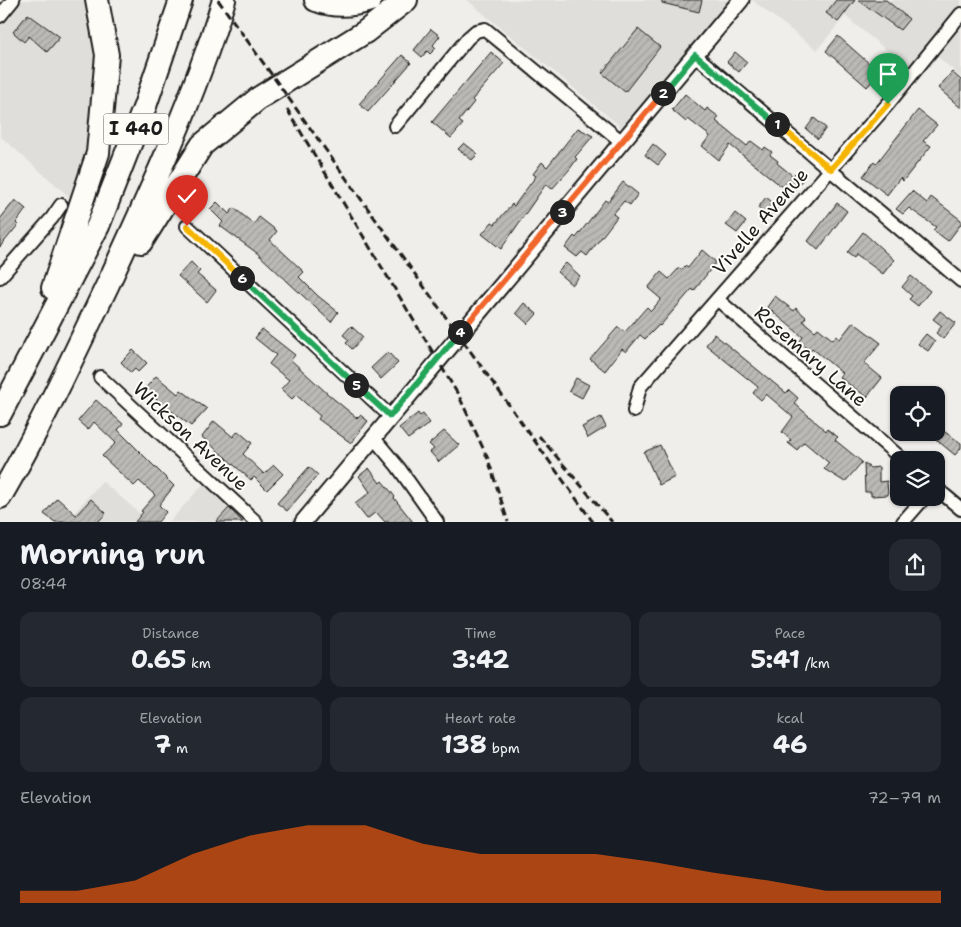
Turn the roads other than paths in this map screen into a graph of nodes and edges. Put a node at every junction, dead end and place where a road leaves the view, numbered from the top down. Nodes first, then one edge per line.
1 (14, 0) edge
2 (97, 0) edge
3 (181, 0) edge
4 (224, 0) edge
5 (316, 0) edge
6 (370, 0) edge
7 (406, 0) edge
8 (741, 0) edge
9 (961, 14) edge
10 (0, 16) edge
11 (695, 55) junction
12 (394, 126) dead end
13 (622, 142) junction
14 (831, 169) junction
15 (61, 205) dead end
16 (187, 226) dead end
17 (0, 277) edge
18 (961, 281) edge
19 (716, 300) junction
20 (81, 342) junction
21 (20, 377) junction
22 (100, 377) dead end
23 (634, 411) dead end
24 (0, 414) edge
25 (390, 416) junction
26 (373, 437) junction
27 (892, 451) edge
28 (0, 496) edge
29 (945, 496) edge
30 (917, 506) edge
31 (961, 509) edge
32 (256, 522) edge
33 (303, 522) edge
34 (437, 522) edge
35 (903, 522) edge

1 - 10 street
2 - 21 highway
3 - 21 highway, I 440
4 - 20 highway, I 440
5 - 6 highway
7 - 20 highway
8 - 11 street
9 - 14 street, Vivelle Avenue
11 - 13 street
11 - 14 street
12 - 13 street
13 - 25 street
14 - 18 street
14 - 19 street, Vivelle Avenue
15 - 17 street
16 - 25 street
19 - 23 street, Vivelle Avenue
19 - 27 street, Rosemary Lane
20 - 28 highway, I 440
21 - 24 highway, I 440
22 - 32 street, Wickson Avenue
25 - 26 street
26 - 33 street
26 - 34 street
29 - 31 street
30 - 35 street

